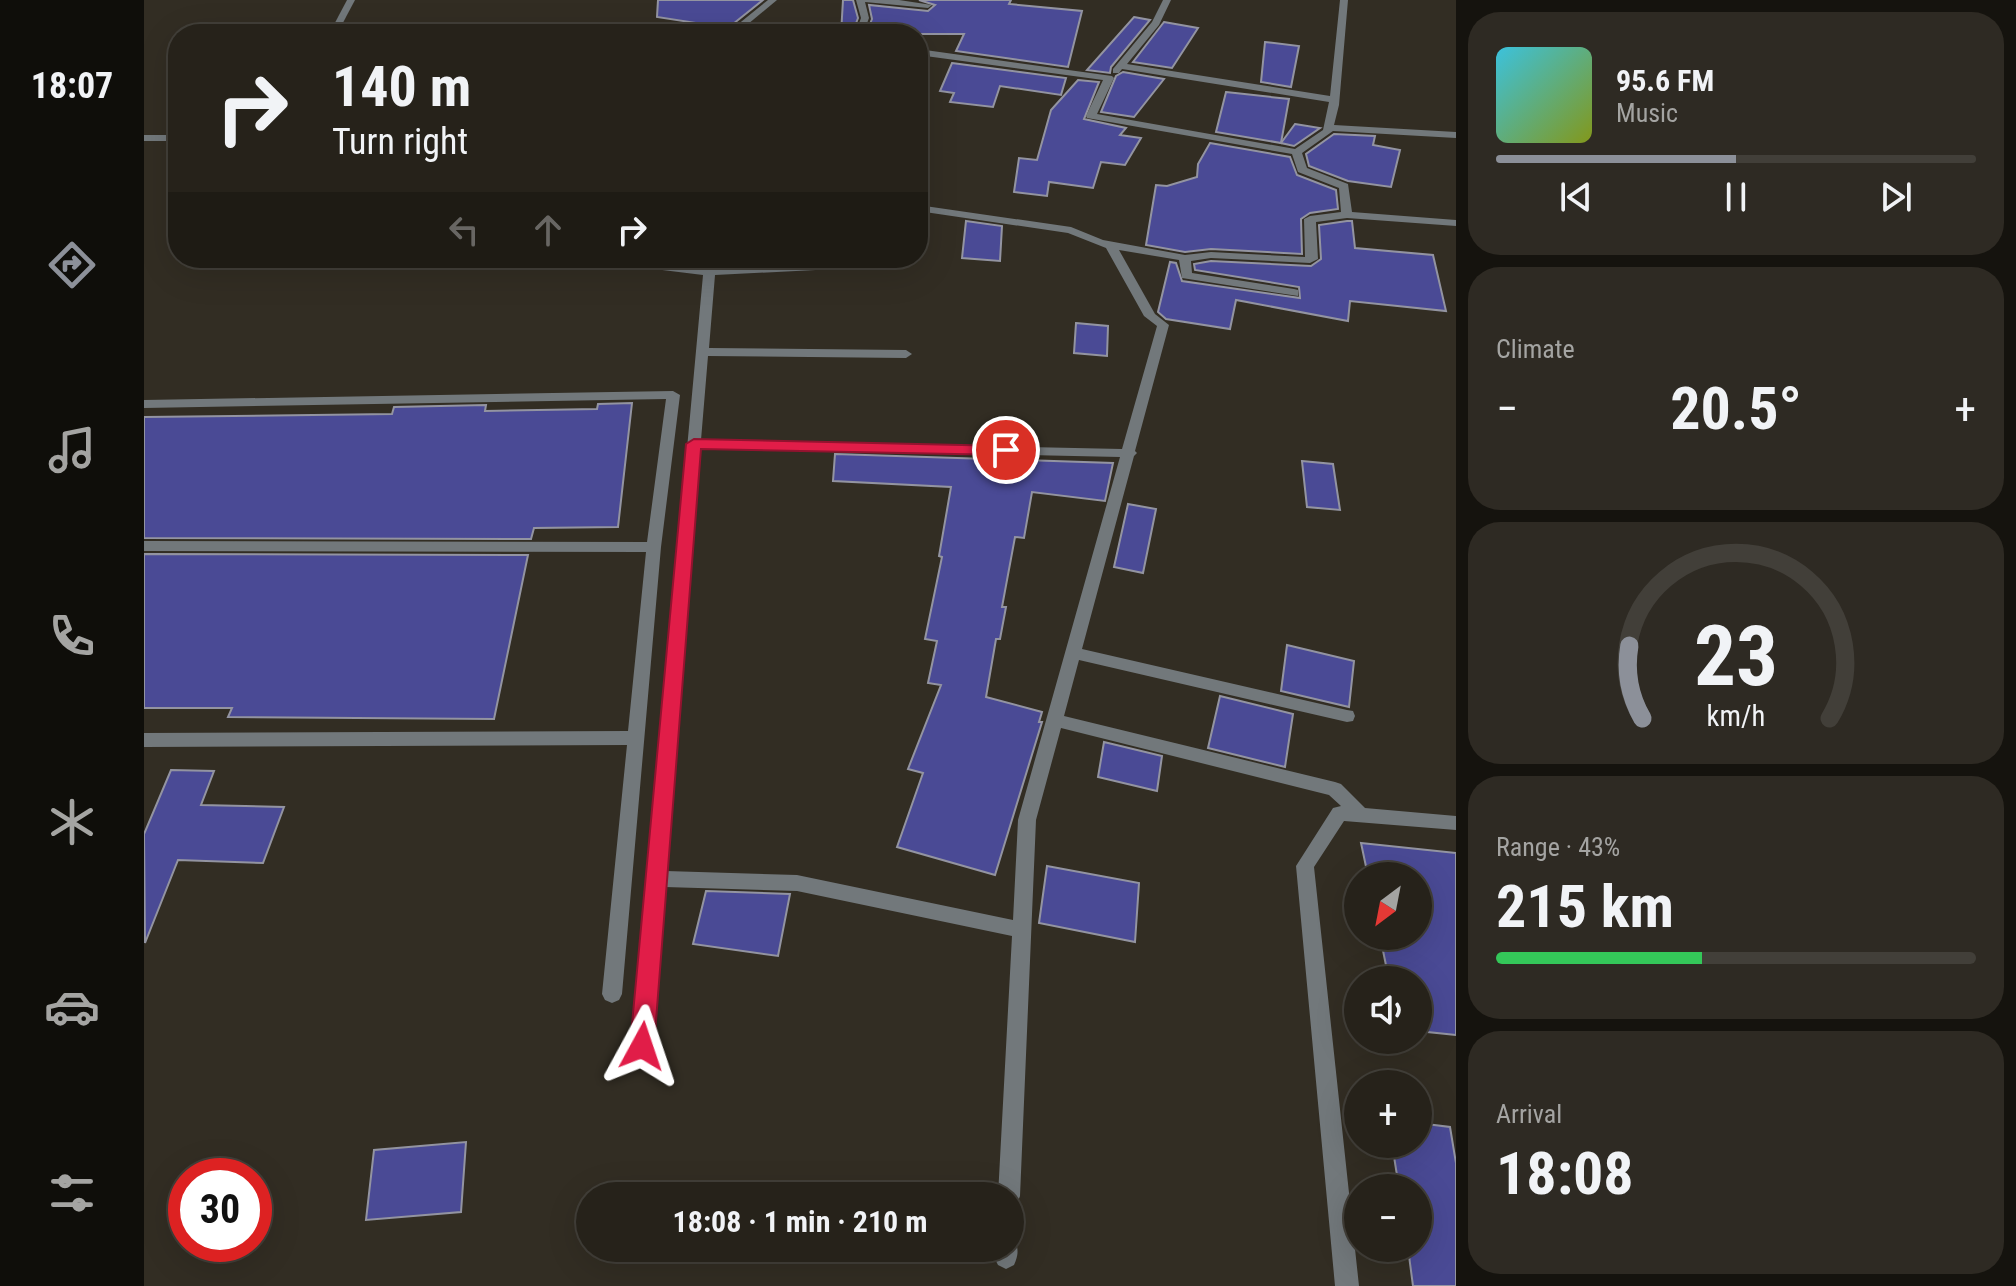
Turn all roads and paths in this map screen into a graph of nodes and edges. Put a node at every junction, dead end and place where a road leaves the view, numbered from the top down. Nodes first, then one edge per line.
1 (351, 0) edge
2 (773, 0) edge
3 (860, 0) edge
4 (867, 0) edge
5 (1167, 0) edge
6 (1344, 0) edge
7 (928, 5) dead end
8 (338, 24) edge
9 (743, 24) edge
10 (863, 24) edge
11 (928, 53) edge
12 (1120, 66) junction
13 (1109, 78) junction
14 (1334, 100) junction
15 (1328, 128) junction
16 (1456, 135) edge
17 (144, 138) edge
18 (168, 138) edge
19 (1297, 152) junction
20 (928, 209) edge
21 (1347, 215) junction
22 (1456, 223) edge
23 (1110, 244) junction
24 (1185, 258) junction
25 (685, 268) edge
26 (791, 268) edge
27 (709, 272) junction
28 (1294, 293) dead end
29 (702, 352) junction
30 (906, 354) dead end
31 (144, 404) edge
32 (694, 444) junction
33 (1130, 453) junction
34 (144, 546) edge
35 (654, 547) junction
36 (1074, 653) junction
37 (1347, 716) dead end
38 (1055, 720) junction
39 (636, 738) junction
40 (144, 740) edge
41 (1361, 815) junction
42 (1456, 823) edge
43 (656, 879) junction
44 (1022, 930) junction
45 (612, 994) dead end
46 (642, 1046) dead end
47 (1010, 1182) edge
48 (1347, 1286) edge

1 - 8 street
2 - 9 street
3 - 10 street
4 - 7 street
5 - 12 street
6 - 14 street
11 - 13 street
12 - 13 street
12 - 14 street
13 - 19 street
14 - 15 street
15 - 16 street
15 - 19 street
17 - 18 street
19 - 21 street
20 - 23 street
21 - 22 street
21 - 24 street
23 - 24 street
23 - 33 street
24 - 28 street
25 - 27 street
26 - 27 street
27 - 29 street
29 - 30 street
29 - 32 street
31 - 35 street
32 - 33 street
32 - 43 street
33 - 36 street
34 - 35 street
35 - 39 street
36 - 37 street
36 - 38 street
38 - 41 street
38 - 44 street
39 - 40 street
39 - 45 street
41 - 42 street
41 - 48 street
43 - 44 street
43 - 46 street
44 - 47 street

